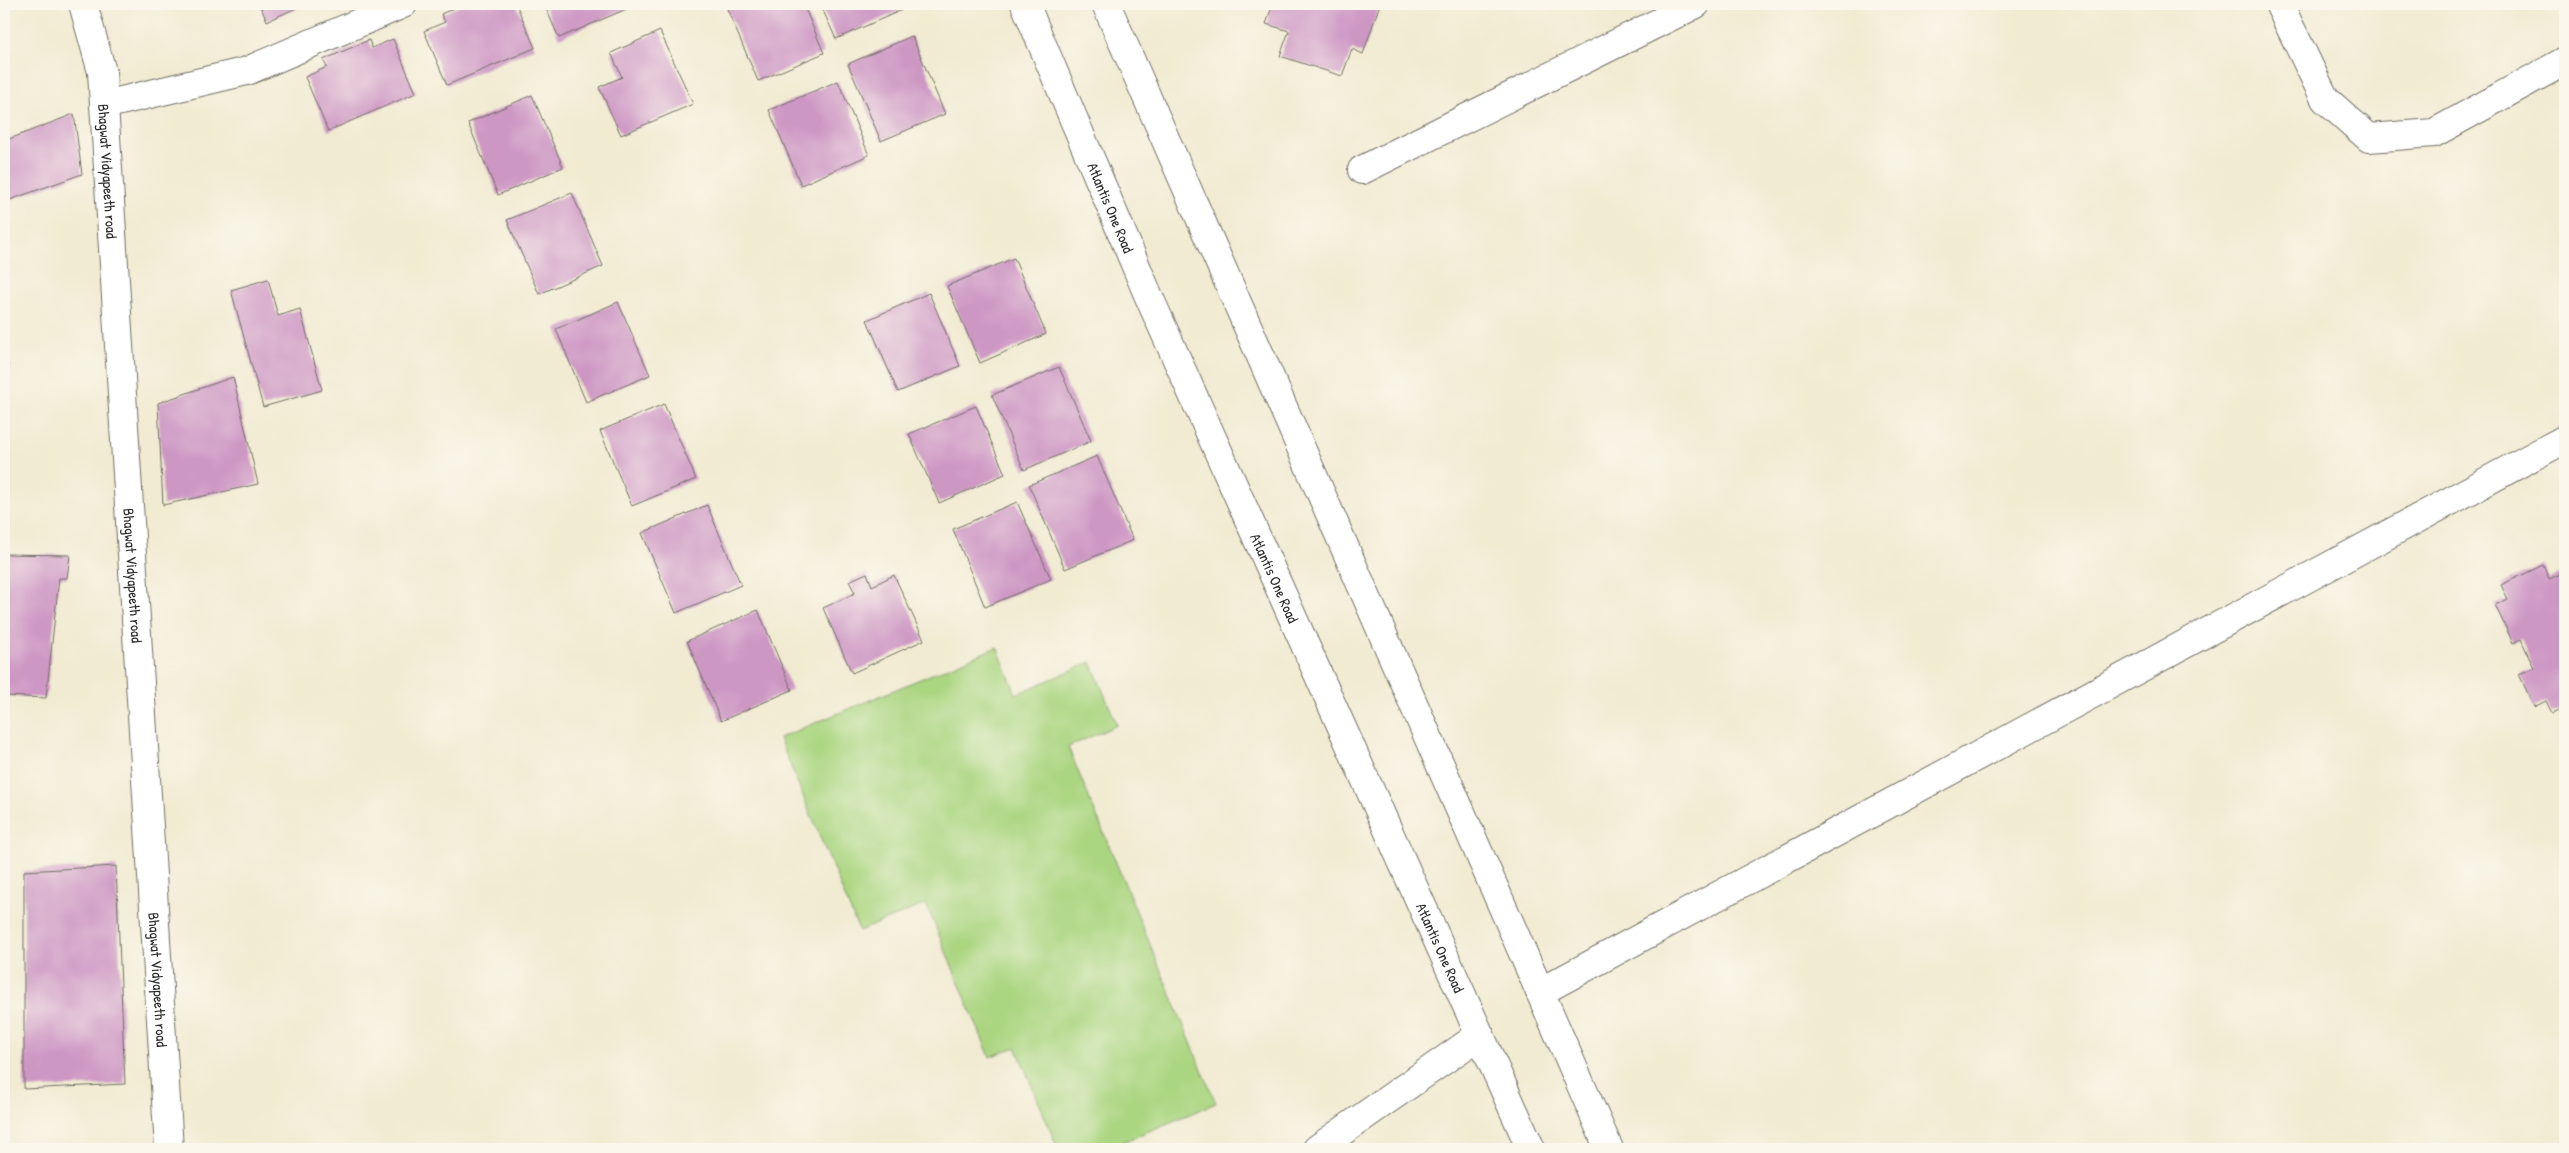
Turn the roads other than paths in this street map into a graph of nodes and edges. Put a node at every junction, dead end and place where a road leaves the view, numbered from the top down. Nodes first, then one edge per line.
1 (83, 4) edge
2 (403, 4) edge
3 (1025, 4) edge
4 (1106, 4) edge
5 (1696, 4) edge
6 (2279, 4) edge
7 (2565, 62) edge
8 (104, 105) junction
9 (1362, 170) dead end
10 (2565, 439) edge
11 (1540, 992) junction
12 (1480, 1036) junction
13 (169, 1149) edge
14 (1317, 1149) edge
15 (1531, 1149) edge
16 (1609, 1149) edge

1 - 8 street, Bhagwat Vidyapeeth road
2 - 8 street
3 - 12 street, Atlantis One Road
4 - 11 street
5 - 9 street
6 - 7 street
8 - 13 street, Bhagwat Vidyapeeth road
10 - 11 street
11 - 16 street
12 - 14 street
12 - 15 street, Atlantis One Road

